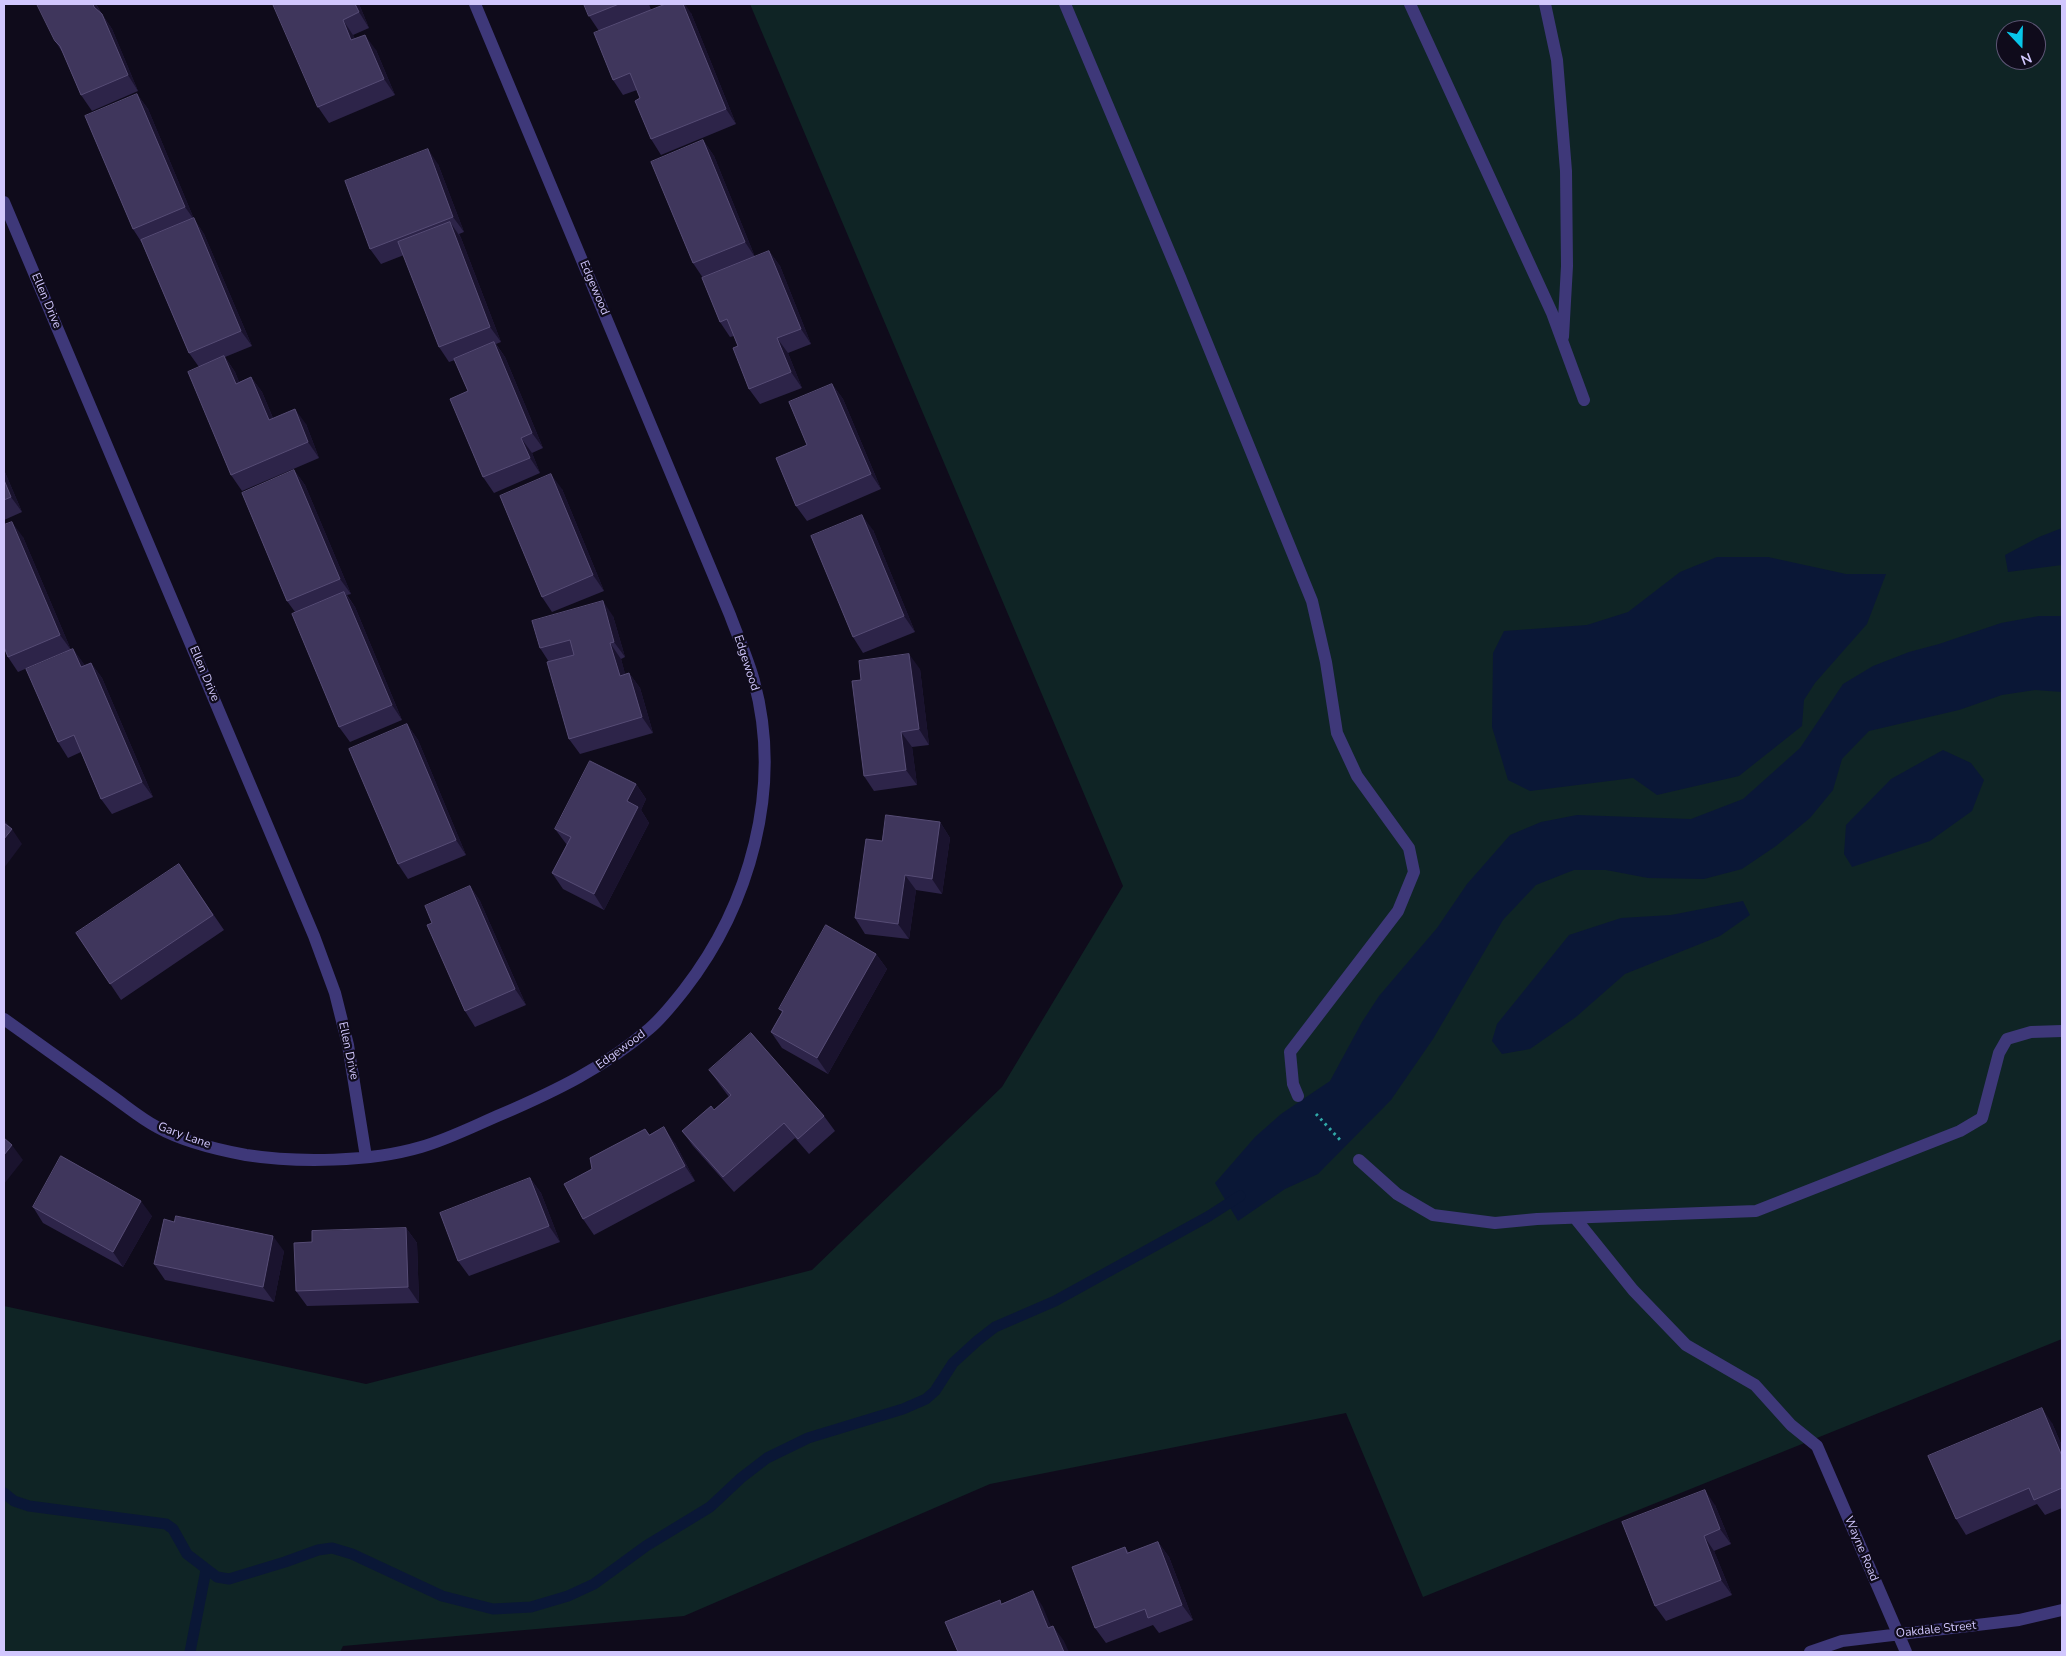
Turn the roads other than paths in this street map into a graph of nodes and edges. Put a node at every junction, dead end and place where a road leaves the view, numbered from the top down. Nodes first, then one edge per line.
1 (474, 4) edge
2 (1065, 4) edge
3 (1410, 4) edge
4 (1545, 4) edge
5 (4, 202) edge
6 (1563, 341) junction
7 (1584, 400) dead end
8 (4, 1019) edge
9 (2062, 1031) edge
10 (1298, 1096) road end
11 (366, 1157) junction
12 (1360, 1160) road end
13 (1575, 1218) junction
14 (2062, 1610) edge
15 (1898, 1634) junction
16 (1810, 1652) edge
17 (1906, 1652) edge

1 - 11 street, Edgewood
2 - 10 street
3 - 6 street
4 - 6 street
5 - 11 street, Ellen Drive
6 - 7 street
8 - 11 street, Gary Lane
9 - 13 street
12 - 13 street
13 - 15 street, Wayne Road
14 - 15 street, Oakdale Street
15 - 16 street, Oakdale Street
15 - 17 street, Wayne Road

